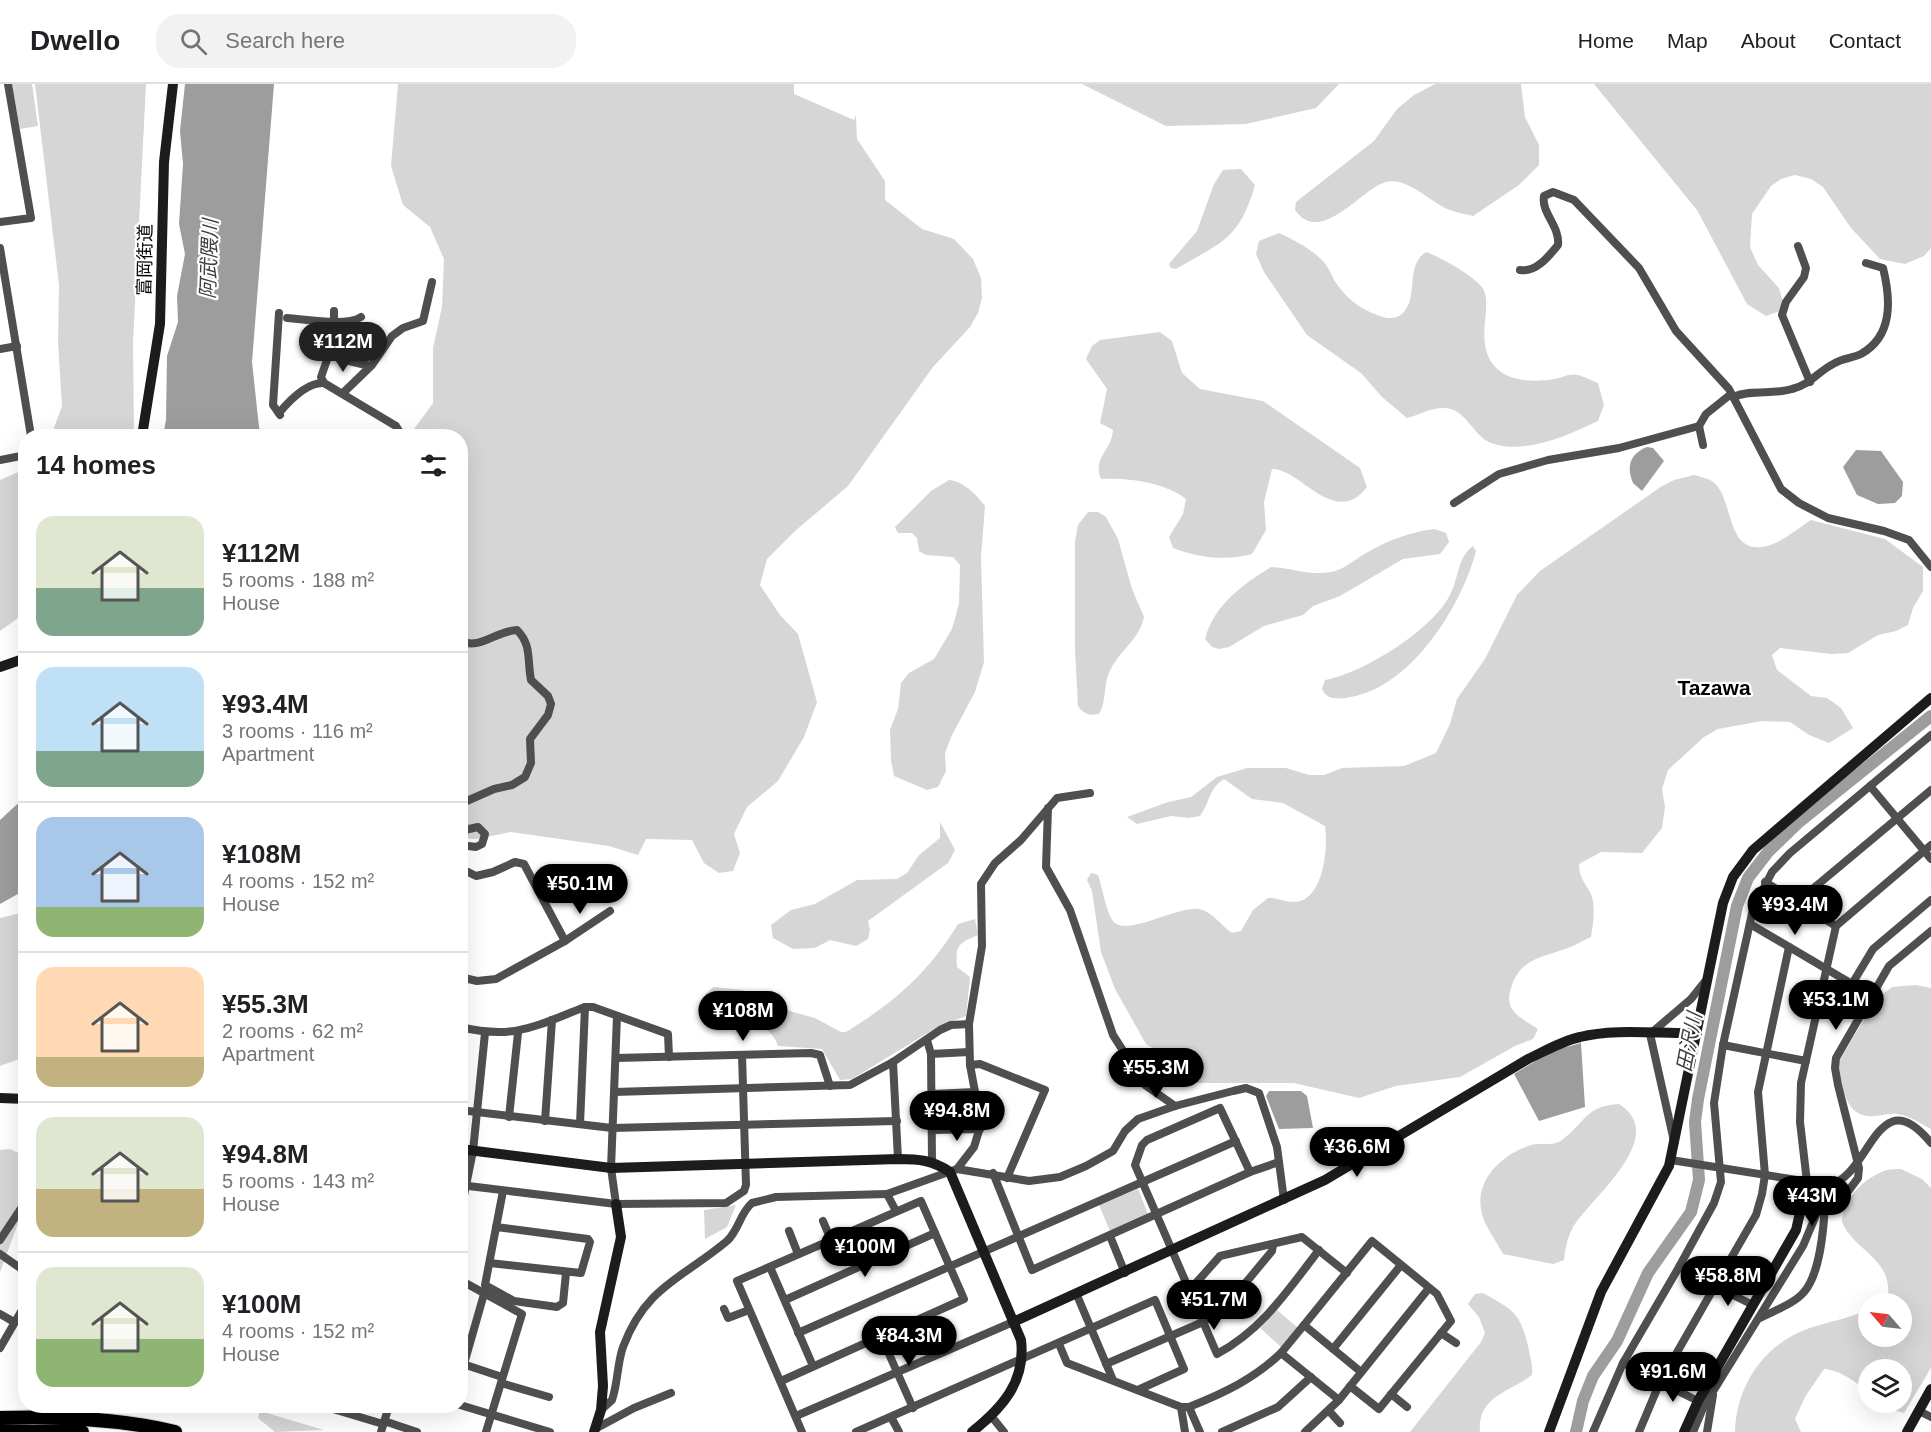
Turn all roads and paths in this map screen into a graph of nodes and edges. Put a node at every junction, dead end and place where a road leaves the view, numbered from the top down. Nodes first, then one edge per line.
1 (173, 84) edge
2 (9, 88) edge
3 (0, 93) edge
4 (0, 222) edge
5 (1798, 246) dead end
6 (0, 251) edge
7 (1866, 263) dead end
8 (1520, 270) dead end
9 (432, 282) dead end
10 (334, 311) dead end
11 (279, 313) dead end
12 (361, 317) dead end
13 (287, 318) dead end
14 (334, 321) junction
15 (17, 346) junction
16 (0, 349) edge
17 (330, 350) junction
18 (370, 366) junction
19 (1810, 382) junction
20 (324, 383) junction
21 (343, 393) junction
22 (1732, 395) junction
23 (1699, 426) junction
24 (30, 429) edge
25 (143, 429) edge
26 (398, 429) edge
27 (1703, 445) dead end
28 (18, 457) edge
29 (0, 460) edge
30 (1454, 503) dead end
31 (1931, 567) edge
32 (468, 644) edge
33 (18, 661) edge
34 (0, 667) edge
35 (1931, 698) edge
36 (1931, 735) edge
37 (1870, 786) junction
38 (1931, 790) edge
39 (1090, 793) dead end
40 (468, 800) edge
41 (1048, 808) junction
42 (1897, 819) junction
43 (468, 829) edge
44 (1931, 845) edge
45 (468, 846) edge
46 (1924, 851) junction
47 (1931, 860) edge
48 (468, 872) edge
49 (1765, 882) junction
50 (1931, 900) edge
51 (1797, 902) junction
52 (610, 910) dead end
53 (1750, 924) junction
54 (1836, 926) junction
55 (1931, 931) edge
56 (565, 941) junction
57 (1789, 947) junction
58 (1826, 971) junction
59 (1708, 978) junction
60 (468, 979) edge
61 (585, 1007) junction
62 (617, 1016) junction
63 (552, 1020) junction
64 (969, 1024) junction
65 (468, 1029) edge
66 (485, 1033) junction
67 (518, 1033) junction
68 (1697, 1033) junction
69 (1650, 1034) junction
70 (927, 1040) junction
71 (1723, 1045) junction
72 (969, 1052) junction
73 (931, 1054) junction
74 (1765, 1054) junction
75 (742, 1055) junction
76 (669, 1057) junction
77 (616, 1058) junction
78 (1806, 1061) junction
79 (892, 1062) junction
80 (970, 1065) junction
81 (830, 1086) junction
82 (743, 1088) junction
83 (614, 1092) junction
84 (975, 1092) junction
85 (932, 1094) junction
86 (0, 1098) edge
87 (18, 1099) edge
88 (1175, 1106) junction
89 (468, 1111) edge
90 (477, 1112) junction
91 (509, 1117) junction
92 (545, 1121) junction
93 (897, 1121) junction
94 (580, 1124) junction
95 (744, 1126) junction
96 (612, 1128) junction
97 (980, 1129) junction
98 (933, 1130) junction
99 (1236, 1141) junction
100 (1675, 1143) junction
101 (1931, 1143) edge
102 (468, 1150) edge
103 (473, 1151) junction
104 (898, 1159) junction
105 (1671, 1160) junction
106 (933, 1162) junction
107 (1280, 1162) junction
108 (1858, 1162) junction
109 (745, 1164) junction
110 (468, 1168) edge
111 (611, 1168) junction
112 (1722, 1169) junction
113 (953, 1170) junction
114 (1250, 1172) junction
115 (993, 1173) junction
116 (1765, 1175) junction
117 (1007, 1178) junction
118 (1142, 1182) junction
119 (1807, 1182) junction
120 (468, 1187) edge
121 (503, 1191) junction
122 (887, 1194) junction
123 (1284, 1200) junction
124 (1825, 1202) junction
125 (616, 1204) junction
126 (896, 1211) junction
127 (18, 1213) edge
128 (1156, 1214) junction
129 (823, 1221) dead end
130 (496, 1227) junction
131 (789, 1231) dead end
132 (935, 1233) junction
133 (1019, 1236) junction
134 (1110, 1236) junction
135 (0, 1240) edge
136 (831, 1240) junction
137 (1273, 1245) junction
138 (1172, 1250) junction
139 (1319, 1250) junction
140 (985, 1251) junction
141 (0, 1254) edge
142 (798, 1254) junction
143 (490, 1263) junction
144 (1401, 1265) junction
145 (18, 1266) edge
146 (950, 1266) junction
147 (770, 1267) junction
148 (1678, 1267) junction
149 (566, 1273) junction
150 (1125, 1273) junction
151 (1347, 1273) junction
152 (468, 1285) edge
153 (1189, 1286) junction
154 (1715, 1286) junction
155 (1429, 1288) junction
156 (1076, 1293) junction
157 (484, 1294) junction
158 (785, 1300) junction
159 (1753, 1305) junction
160 (724, 1309) dead end
161 (749, 1310) junction
162 (0, 1314) edge
163 (18, 1316) edge
164 (1759, 1319) junction
165 (14, 1322) junction
166 (1013, 1322) junction
167 (1203, 1322) junction
168 (1304, 1325) junction
169 (1091, 1329) junction
170 (798, 1333) junction
171 (1441, 1333) junction
172 (1170, 1335) junction
173 (881, 1336) junction
174 (1456, 1343) dead end
175 (1059, 1344) junction
176 (468, 1345) edge
177 (0, 1348) edge
178 (1333, 1349) junction
179 (1281, 1353) junction
180 (1020, 1360) junction
181 (1106, 1364) junction
182 (1623, 1364) junction
183 (468, 1366) edge
184 (813, 1366) junction
185 (897, 1371) junction
186 (1361, 1372) junction
187 (1311, 1377) junction
188 (501, 1380) junction
189 (1113, 1380) junction
190 (781, 1381) junction
191 (1660, 1382) junction
192 (1350, 1386) junction
193 (1140, 1389) junction
194 (1931, 1389) edge
195 (1714, 1391) junction
196 (672, 1393) dead end
197 (1391, 1394) junction
198 (549, 1397) dead end
199 (1339, 1400) junction
200 (1698, 1401) junction
201 (913, 1407) junction
202 (1185, 1407) junction
203 (1407, 1407) dead end
204 (468, 1408) edge
205 (601, 1410) junction
206 (1329, 1411) junction
207 (1919, 1411) junction
208 (344, 1413) edge
209 (492, 1415) junction
210 (796, 1416) junction
211 (891, 1417) junction
212 (992, 1417) junction
213 (0, 1418) edge
214 (1931, 1418) edge
215 (1340, 1423) dead end
216 (383, 1426) edge
217 (594, 1431) edge
218 (0, 1432) edge
219 (82, 1432) edge
220 (175, 1432) edge
221 (417, 1432) edge
222 (486, 1432) edge
223 (550, 1432) edge
224 (802, 1432) edge
225 (856, 1432) edge
226 (899, 1432) edge
227 (972, 1432) edge
228 (1004, 1432) edge
229 (1185, 1432) edge
230 (1200, 1432) edge
231 (1222, 1432) edge
232 (1305, 1432) edge
233 (1549, 1432) edge
234 (1593, 1432) edge
235 (1639, 1432) edge
236 (1684, 1432) edge
237 (1693, 1432) edge
238 (1707, 1432) edge
239 (1908, 1432) edge

1 - 25 street, 富岡街道
2 - 3 street
2 - 4 street
5 - 19 street
6 - 15 street
7 - 19 street
8 - 22 street
9 - 18 street
10 - 14 street
11 - 20 street
12 - 14 street
13 - 14 street
14 - 17 street
15 - 16 street
15 - 24 street
17 - 18 street
17 - 20 street
18 - 21 street
19 - 22 street
20 - 21 street
21 - 26 street
22 - 23 street
22 - 31 street
23 - 27 street
23 - 30 street
28 - 29 street
32 - 40 street
33 - 34 street
35 - 59 street
36 - 37 street
37 - 42 street
37 - 49 street
38 - 42 street
39 - 41 street
41 - 64 street
41 - 88 street
42 - 46 street
42 - 51 street
43 - 45 street
44 - 46 street
46 - 47 street
46 - 54 street
48 - 56 street
49 - 51 street
49 - 53 street
50 - 58 street
51 - 54 street
52 - 56 street
53 - 57 street
53 - 71 street
54 - 58 street
55 - 108 street
56 - 60 street
57 - 58 street
57 - 74 street
58 - 78 street
59 - 68 street
59 - 69 street
61 - 62 street
61 - 63 street
61 - 94 street
62 - 76 street
62 - 77 street
63 - 67 street
63 - 92 street
64 - 70 street
64 - 72 street
65 - 66 street
66 - 67 street
66 - 90 street
67 - 91 street
68 - 69 street
68 - 100 street
69 - 100 street
69 - 123 street
70 - 73 street
70 - 79 street
71 - 74 street
71 - 112 street
72 - 73 street
72 - 80 street
73 - 85 street
74 - 78 street
74 - 116 street
75 - 76 street
75 - 81 street
75 - 82 street
76 - 77 street
77 - 83 street
78 - 119 street
79 - 81 street
79 - 93 street
80 - 84 street
80 - 117 street
81 - 82 street
82 - 83 street
82 - 95 street
83 - 96 street
84 - 85 street
84 - 97 street
85 - 98 street
86 - 87 street
88 - 107 street
88 - 117 street
89 - 90 street
90 - 91 street
90 - 103 street
91 - 92 street
92 - 94 street
93 - 95 street
93 - 104 street
94 - 96 street
95 - 96 street
95 - 109 street
96 - 111 street
97 - 98 street
97 - 113 street
98 - 106 street
99 - 114 street
99 - 118 street
99 - 118 street
100 - 105 street
101 - 108 street
102 - 103 street
103 - 110 street
103 - 111 street
104 - 106 street
104 - 109 street
105 - 112 street
105 - 233 street
106 - 113 street
107 - 114 street
107 - 123 street
108 - 119 street
108 - 124 street
109 - 111 street
109 - 125 street
111 - 125 street
112 - 116 street
112 - 148 street
113 - 115 street
113 - 122 street
113 - 140 street
114 - 128 street
115 - 117 street
115 - 133 street
116 - 119 street
116 - 154 street
118 - 128 street
118 - 133 street
119 - 159 street
120 - 121 street
121 - 125 street
121 - 130 street
122 - 126 street
122 - 205 street
123 - 138 street
124 - 164 street
124 - 164 street
125 - 205 street
126 - 132 street
126 - 136 street
127 - 135 street
128 - 134 street
128 - 138 street
129 - 136 street
130 - 143 street
130 - 149 street
131 - 142 street
132 - 146 street
132 - 158 street
133 - 134 street
133 - 140 street
134 - 150 street
136 - 142 street
137 - 139 street
137 - 153 street
137 - 167 street
138 - 150 street
138 - 153 street
139 - 151 street
139 - 167 street
140 - 146 street
140 - 166 street
141 - 145 street
142 - 147 street
143 - 149 street
143 - 149 street
144 - 151 street
144 - 155 street
144 - 178 street
146 - 170 street
146 - 173 street
147 - 158 street
147 - 161 street
148 - 154 street
148 - 182 street
150 - 156 street
151 - 168 street
152 - 157 street
153 - 167 street
154 - 159 street
154 - 191 street
155 - 171 street
155 - 186 street
156 - 166 street
156 - 169 street
157 - 176 street
157 - 188 street
158 - 170 street
159 - 200 street
160 - 161 street
161 - 190 street
162 - 165 street
163 - 165 street
164 - 195 street
165 - 177 street
166 - 180 street
166 - 185 street
167 - 172 street
168 - 178 street
168 - 179 street
169 - 172 street
169 - 175 street
169 - 181 street
170 - 184 street
171 - 174 street
171 - 197 street
172 - 181 street
172 - 193 street
173 - 184 street
173 - 185 street
175 - 180 street
175 - 189 street
178 - 186 street
179 - 187 street
179 - 202 street
180 - 201 street
180 - 212 street
181 - 189 street
182 - 191 street
182 - 234 street
183 - 188 street
184 - 190 street
185 - 201 street
185 - 210 street
186 - 192 street
187 - 199 street
187 - 231 street
188 - 198 street
188 - 209 street
189 - 193 street
190 - 210 street
191 - 200 street
191 - 235 street
192 - 197 street
192 - 199 street
193 - 202 street
194 - 207 street
195 - 237 street
195 - 238 street
196 - 217 street
197 - 203 street
199 - 206 street
200 - 236 street
201 - 211 street
202 - 229 street
202 - 230 street
204 - 209 street
205 - 217 street
206 - 215 street
206 - 232 street
207 - 214 street
207 - 239 street
208 - 216 street
209 - 222 street
209 - 223 street
210 - 224 street
211 - 225 street
211 - 226 street
212 - 227 street
212 - 228 street
213 - 220 highway
216 - 221 street
218 - 219 highway

